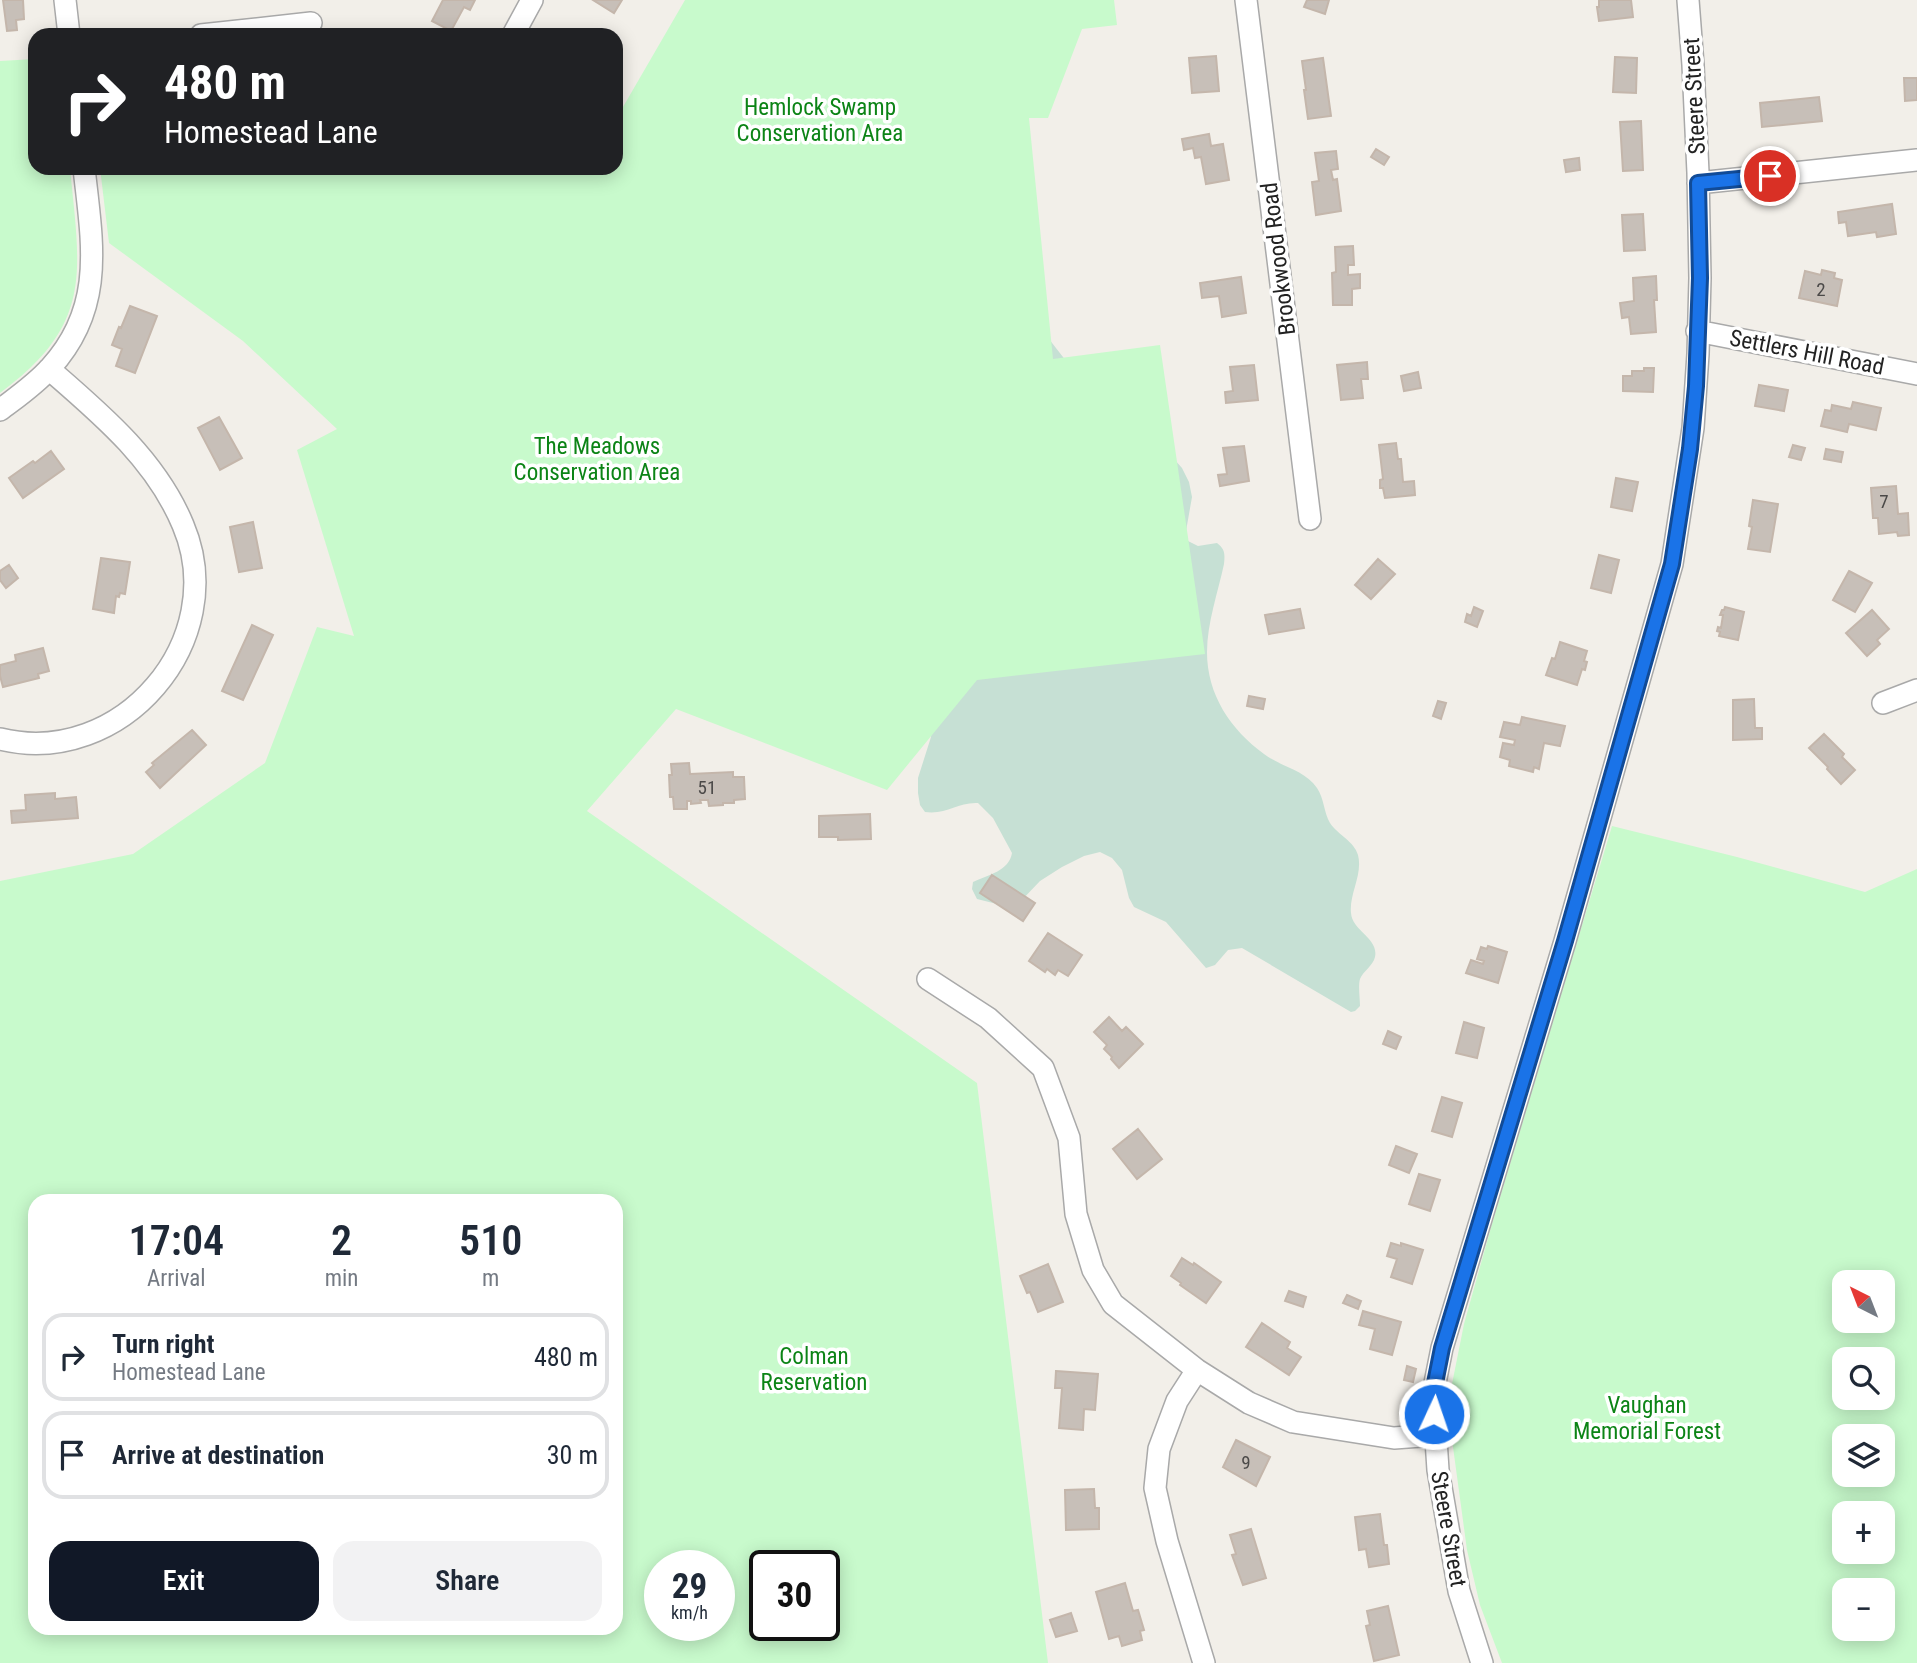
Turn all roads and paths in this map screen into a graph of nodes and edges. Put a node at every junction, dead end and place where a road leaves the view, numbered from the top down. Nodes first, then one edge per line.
1 (65, 0) edge
2 (532, 0) edge
3 (1246, 0) edge
4 (1688, 0) edge
5 (312, 23) dead end
6 (68, 28) edge
7 (266, 28) edge
8 (517, 28) edge
9 (1917, 160) edge
10 (85, 175) edge
11 (1698, 183) junction
12 (1697, 331) junction
13 (49, 369) junction
14 (1917, 374) edge
15 (0, 410) edge
16 (1310, 519) dead end
17 (1917, 690) edge
18 (1883, 703) dead end
19 (0, 739) edge
20 (928, 979) dead end
21 (1197, 1370) junction
22 (1435, 1436) junction
23 (1204, 1663) edge
24 (1482, 1663) edge

1 - 6 street
2 - 8 street
3 - 16 street, Brookwood Road
4 - 11 street, Steere Street
5 - 7 street
9 - 11 street
10 - 13 street
11 - 12 street, Steere Street
12 - 14 street, Settlers Hill Road
12 - 22 street, Steere Street
13 - 15 street
13 - 19 street
17 - 18 street
20 - 21 street
21 - 22 street
21 - 23 street
22 - 24 street, Steere Street

